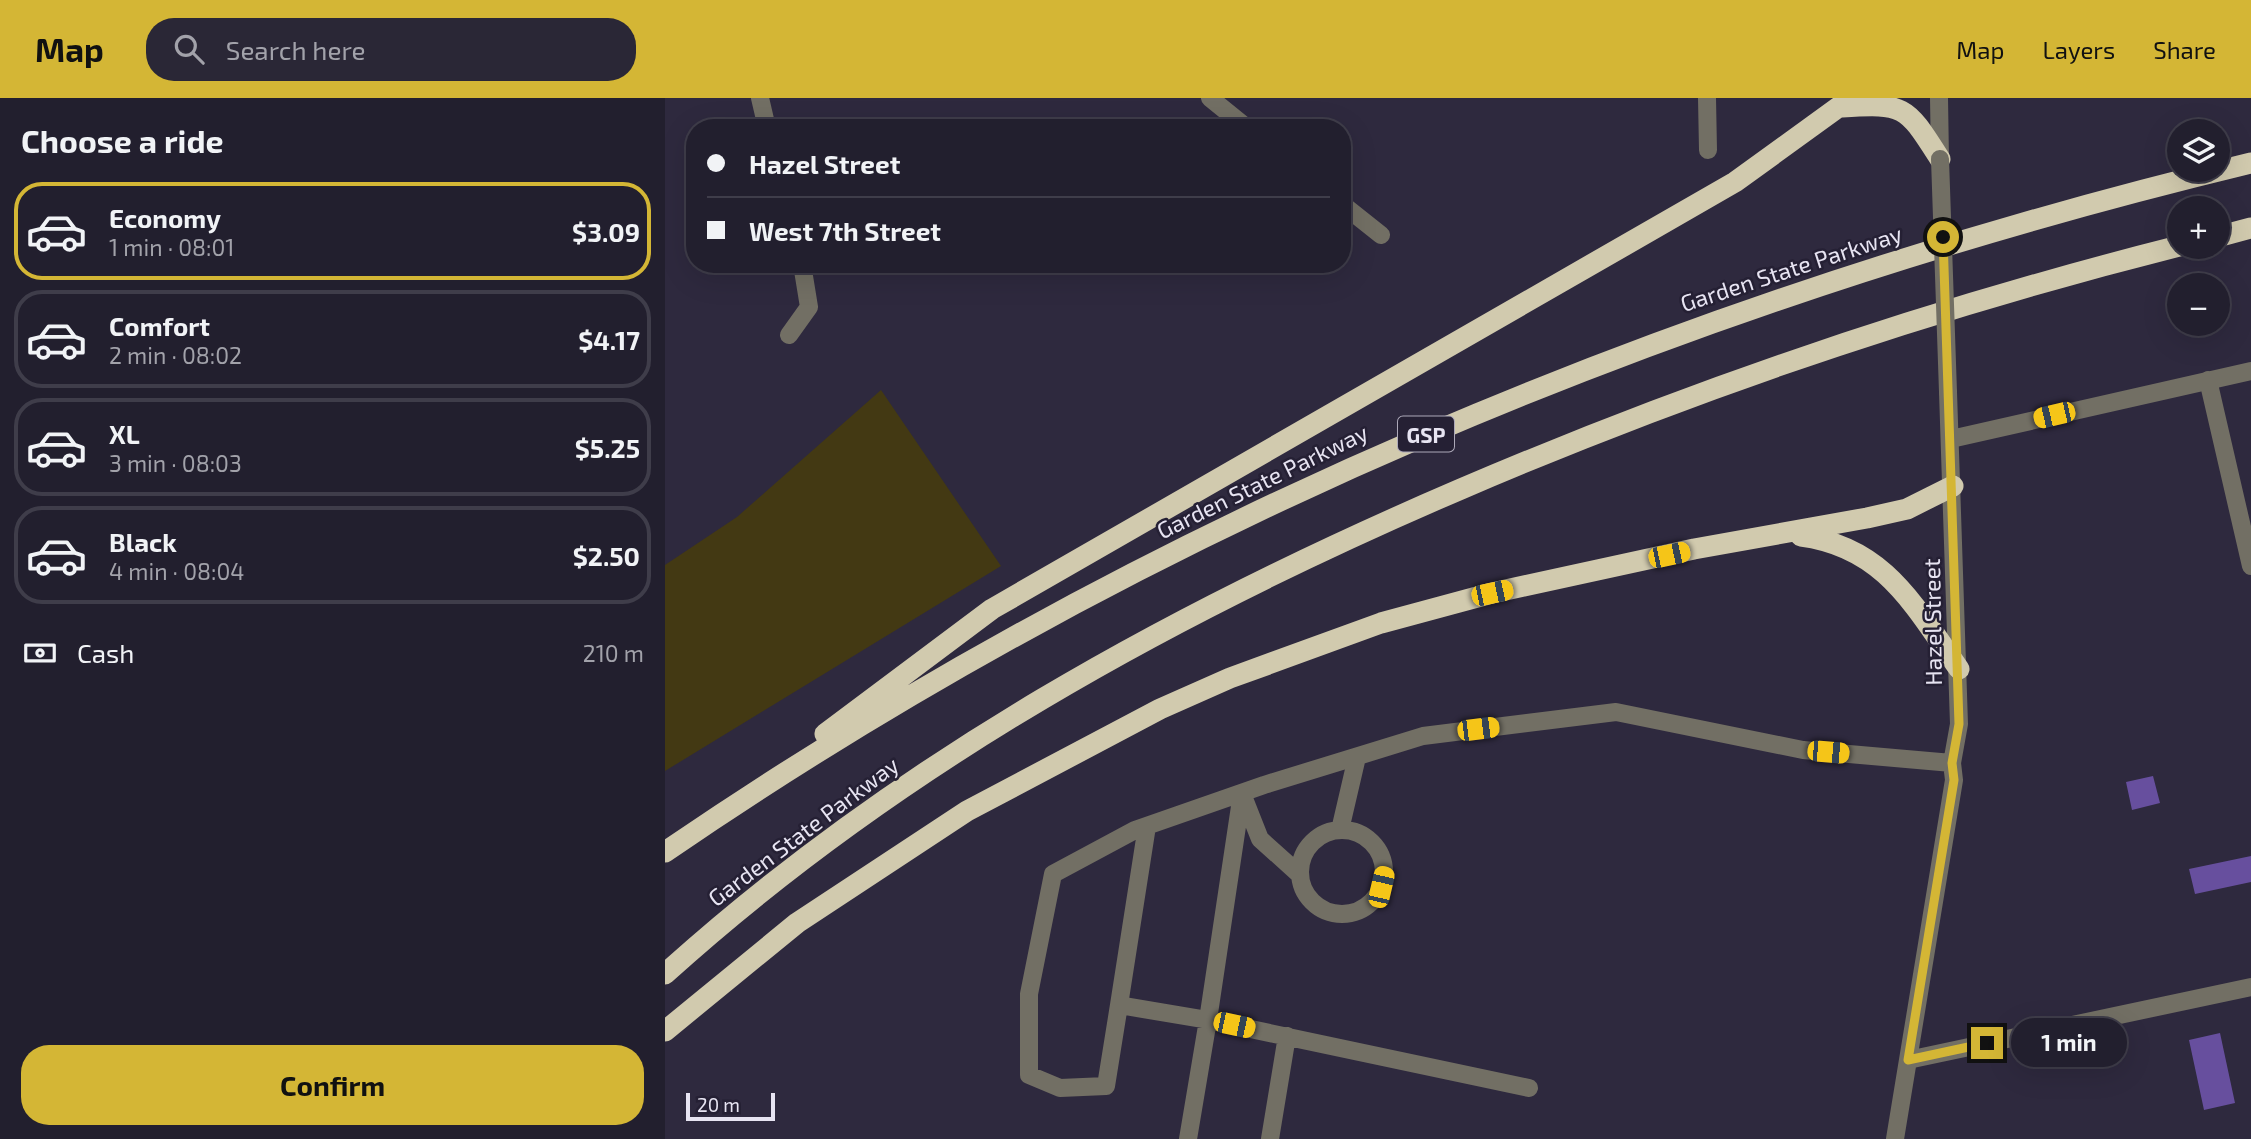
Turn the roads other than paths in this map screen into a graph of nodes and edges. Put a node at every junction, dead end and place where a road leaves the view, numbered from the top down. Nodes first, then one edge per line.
1 (760, 98) edge
2 (1210, 98) edge
3 (1707, 98) edge
4 (1939, 98) edge
5 (1846, 102) edge
6 (765, 119) edge
7 (1236, 119) edge
8 (1708, 150) dead end
9 (1940, 159) junction
10 (2251, 163) edge
11 (1351, 211) edge
12 (2251, 229) edge
13 (2230, 234) edge
14 (1381, 235) dead end
15 (2167, 249) edge
16 (803, 273) edge
17 (789, 335) dead end
18 (2251, 371) edge
19 (2209, 380) junction
20 (1951, 439) junction
21 (1953, 486) junction
22 (1764, 538) junction
23 (2251, 566) edge
24 (1959, 669) junction
25 (1357, 757) junction
26 (1952, 763) junction
27 (1242, 793) junction
28 (1147, 826) junction
29 (699, 829) junction
30 (1340, 830) junction
31 (665, 852) edge
32 (1300, 875) junction
33 (665, 975) edge
34 (2251, 987) edge
35 (1119, 1005) junction
36 (1208, 1020) junction
37 (665, 1031) edge
38 (1287, 1037) junction
39 (1908, 1060) junction
40 (1529, 1088) dead end
41 (1188, 1139) edge
42 (1270, 1139) edge
43 (1895, 1139) edge

1 - 6 street
2 - 7 street
3 - 8 street
4 - 9 street, Hazel Street
5 - 9 highway
5 - 29 highway
9 - 20 street, Hazel Street, bridge
10 - 29 highway, Garden State Parkway / GSP
11 - 14 street
12 - 13 highway
15 - 33 highway, Garden State Parkway
16 - 17 street
18 - 19 street
19 - 20 street
19 - 23 street
20 - 21 street, Hazel Street
21 - 22 highway
21 - 24 street, Hazel Street
22 - 24 highway
22 - 37 highway
24 - 26 street, Hazel Street
25 - 26 street
25 - 27 street
25 - 30 street
26 - 39 street, Hazel Street
27 - 28 street
27 - 32 street
27 - 36 street
28 - 35 street
28 - 35 street
29 - 31 highway, Garden State Parkway / GSP
30 - 32 street
30 - 32 street
34 - 39 street
35 - 36 street
36 - 38 street
36 - 41 street
38 - 40 street
38 - 42 street
39 - 43 street, Hazel Street

